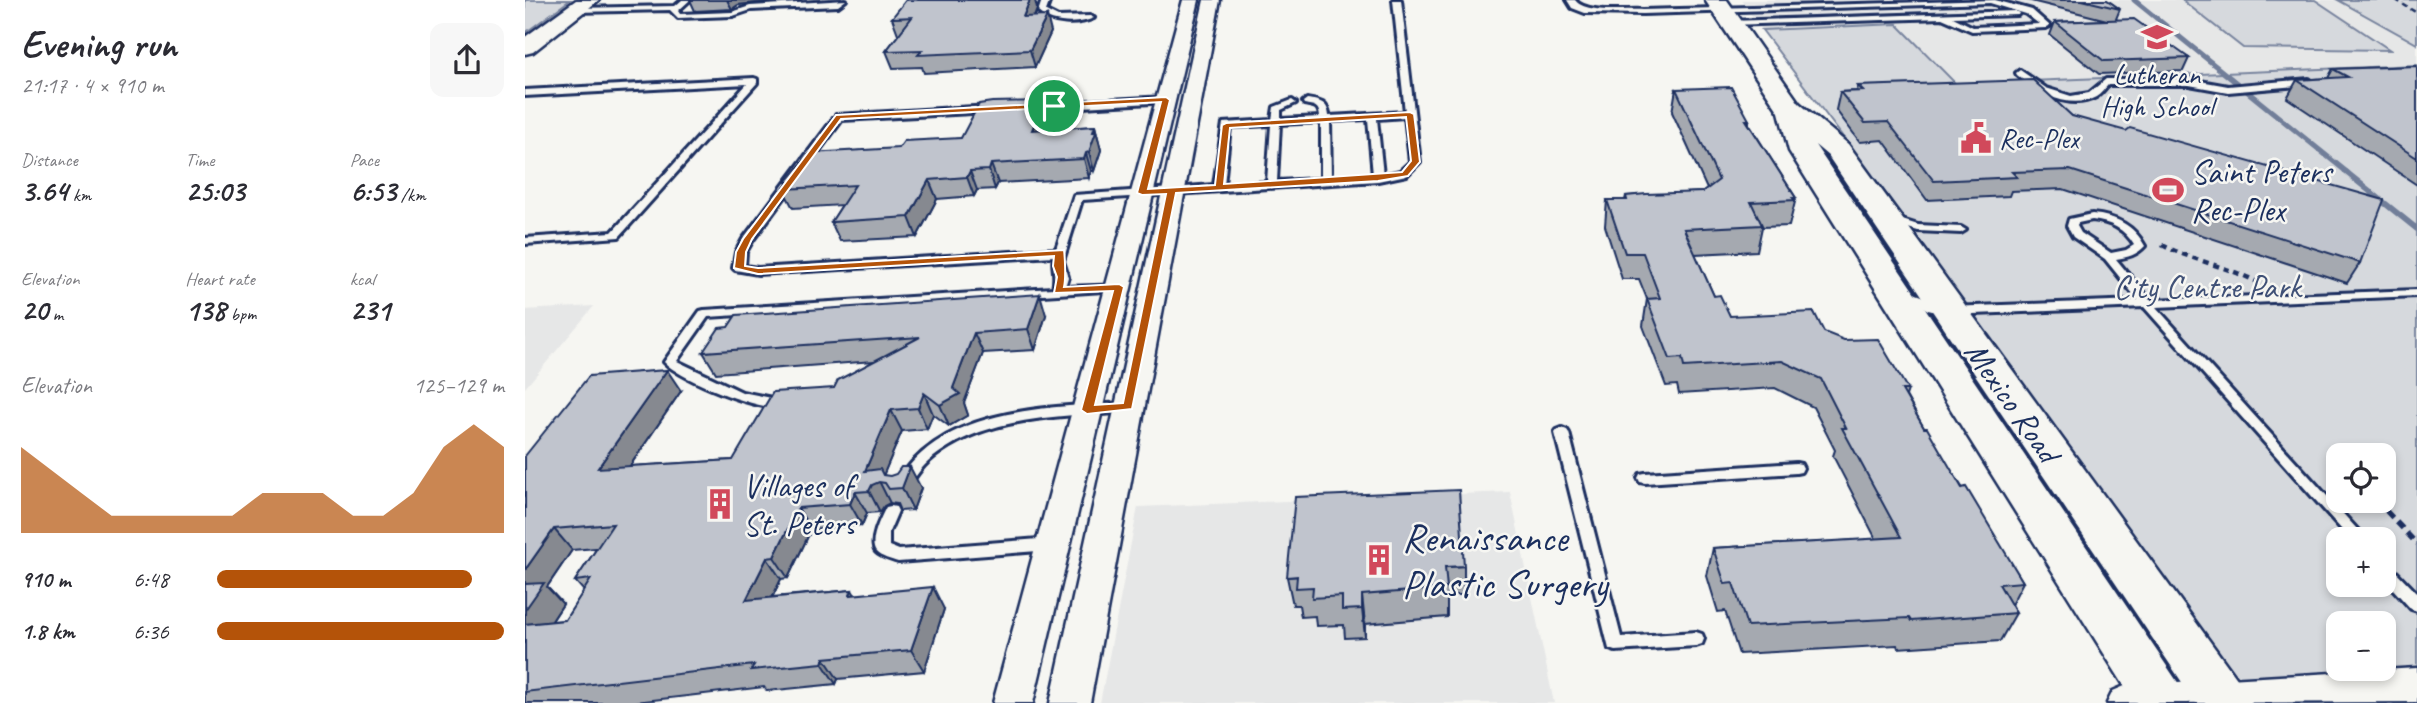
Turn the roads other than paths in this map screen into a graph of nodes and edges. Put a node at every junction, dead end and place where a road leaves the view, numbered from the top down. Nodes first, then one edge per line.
1 (686, 0) edge
2 (842, 0) edge
3 (1044, 0) edge
4 (1191, 0) edge
5 (1212, 0) edge
6 (1397, 0) edge
7 (1571, 0) edge
8 (1668, 0) edge
9 (1779, 0) edge
10 (1031, 1) edge
11 (1990, 2) edge
12 (582, 5) edge
13 (735, 8) dead end
14 (750, 8) junction
15 (676, 9) junction
16 (1786, 9) junction
17 (696, 10) dead end
18 (1723, 11) edge
19 (1672, 12) junction
20 (2029, 12) junction
21 (1944, 16) junction
22 (1090, 18) dead end
23 (1794, 20) junction
24 (525, 47) edge
25 (2020, 73) dead end
26 (2315, 81) edge
27 (525, 93) edge
28 (1166, 100) junction
29 (1307, 102) dead end
30 (1292, 103) dead end
31 (999, 108) edge
32 (1013, 108) edge
33 (1790, 109) junction
34 (1410, 114) junction
35 (1372, 116) junction
36 (1325, 119) junction
37 (1276, 122) junction
38 (1378, 178) junction
39 (1326, 181) junction
40 (1272, 184) junction
41 (1219, 187) junction
42 (1172, 191) junction
43 (1142, 193) junction
44 (1880, 214) junction
45 (1961, 230) dead end
46 (525, 241) edge
47 (1060, 252) junction
48 (2109, 257) junction
49 (1889, 283) junction
50 (1119, 287) junction
51 (1058, 291) junction
52 (2417, 293) edge
53 (2148, 305) junction
54 (1949, 311) junction
55 (789, 404) edge
56 (1128, 407) junction
57 (1087, 410) junction
58 (1562, 433) dead end
59 (1796, 468) dead end
60 (1644, 478) dead end
61 (900, 490) edge
62 (891, 511) edge
63 (2348, 527) edge
64 (1053, 544) junction
65 (2396, 581) edge
66 (2417, 604) edge
67 (1696, 639) dead end
68 (2417, 685) edge
69 (2223, 700) edge
70 (2151, 702) edge
71 (1013, 703) edge
72 (1070, 703) edge

1 - 15 lane
2 - 14 lane
3 - 10 lane
3 - 22 lane
4 - 28 street
5 - 42 street
6 - 34 lane
7 - 19 lane
8 - 19 lane
9 - 16 lane
11 - 16 lane
11 - 20 lane
12 - 15 lane
12 - 24 main road
13 - 14 lane
14 - 15 lane
15 - 17 lane
16 - 18 lane
16 - 23 lane
18 - 19 lane
18 - 23 lane
18 - 33 main road, Mexico Road
20 - 21 lane
20 - 21 lane
21 - 23 lane
25 - 26 lane
27 - 46 lane
28 - 32 lane
28 - 43 street
29 - 36 lane
30 - 37 lane
31 - 47 lane
33 - 44 main road, Mexico Road
33 - 49 main road, Mexico Road
34 - 35 lane
34 - 38 lane
35 - 36 lane
35 - 38 lane
36 - 37 lane
36 - 39 lane
37 - 40 lane
37 - 41 lane
38 - 39 lane
39 - 40 lane
40 - 41 lane
41 - 42 lane
42 - 43 lane
42 - 56 street
43 - 47 lane
43 - 50 street
44 - 45 lane
44 - 54 main road, Mexico Road
47 - 51 lane
48 - 48 lane
48 - 53 lane
49 - 54 lane
49 - 70 main road, Mexico Road
50 - 51 lane
50 - 57 street
51 - 55 lane
52 - 53 lane
53 - 54 lane
53 - 63 lane
54 - 69 main road, Mexico Road
56 - 57 lane
56 - 72 street
57 - 61 lane
57 - 64 street
58 - 67 lane
59 - 60 lane
62 - 64 lane
64 - 71 street
65 - 66 lane
68 - 69 street
69 - 70 street

